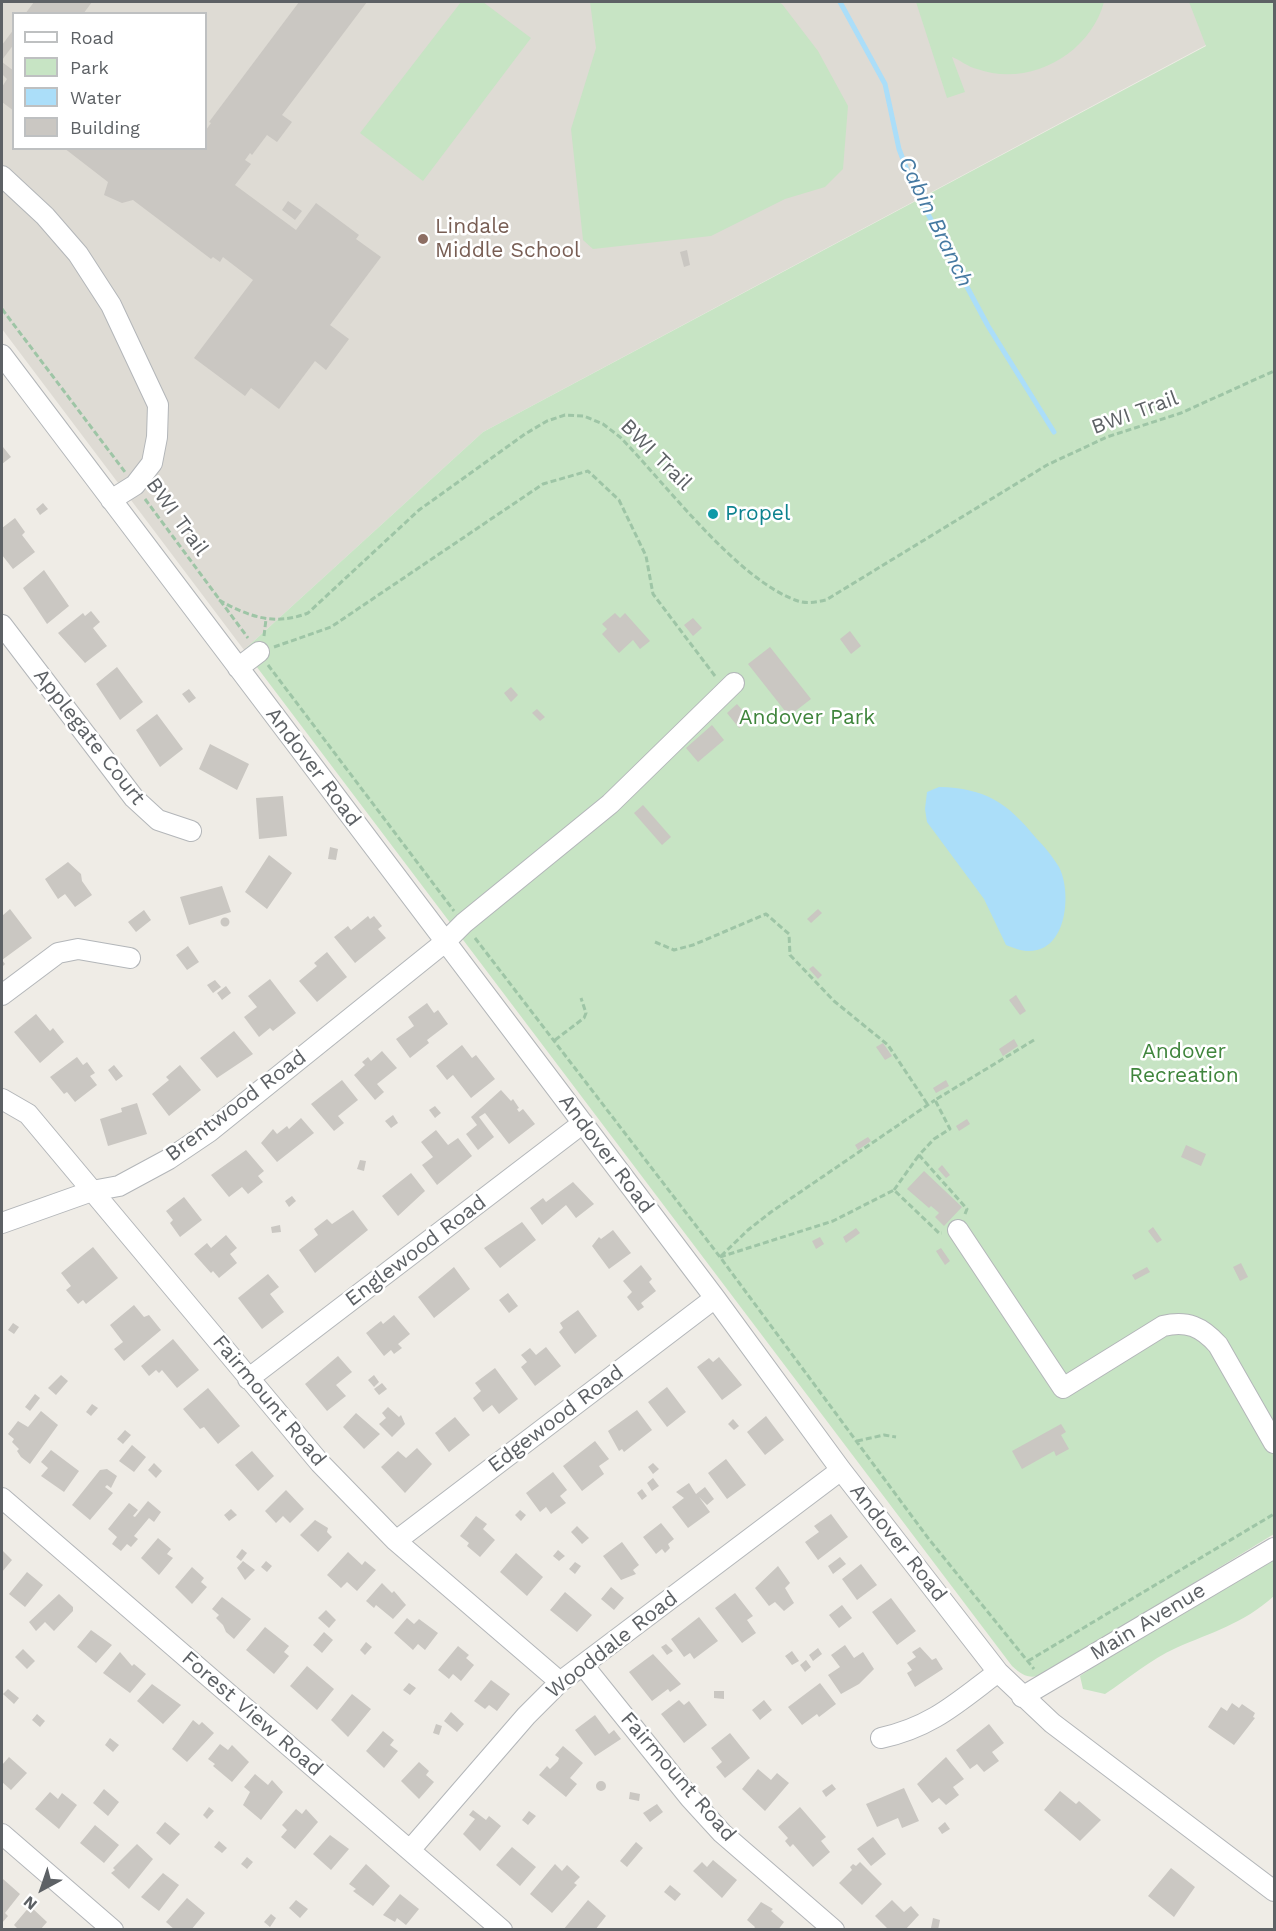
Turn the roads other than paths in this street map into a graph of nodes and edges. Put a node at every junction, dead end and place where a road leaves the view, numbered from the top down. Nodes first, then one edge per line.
1 (2, 176) edge
2 (2, 355) edge
3 (111, 500) junction
4 (2, 625) edge
5 (259, 652) road end
6 (238, 668) junction
7 (730, 687) road end
8 (191, 831) dead end
9 (445, 942) junction
10 (130, 958) dead end
11 (2, 995) edge
12 (2, 1099) edge
13 (583, 1123) junction
14 (92, 1191) junction
15 (2, 1223) edge
16 (958, 1230) road end
17 (715, 1298) junction
18 (248, 1379) junction
19 (1275, 1443) edge
20 (841, 1470) junction
21 (2, 1498) edge
22 (396, 1541) junction
23 (1275, 1548) edge
24 (583, 1665) junction
25 (998, 1672) junction
26 (560, 1682) junction
27 (1022, 1697) junction
28 (881, 1738) dead end
29 (2, 1834) edge
30 (410, 1850) junction
31 (1275, 1891) edge
32 (113, 1929) edge
33 (502, 1929) edge
34 (834, 1929) edge

1 - 3 street
2 - 3 street, Andover Road
3 - 6 street, Andover Road
4 - 8 street, Applegate Court
5 - 6 street
6 - 9 street, Andover Road
7 - 9 street, Brentwood Road
9 - 13 street, Andover Road
9 - 14 street, Brentwood Road
10 - 11 street
12 - 14 street, Fairmount Road
13 - 17 street, Andover Road
13 - 18 street, Englewood Road
14 - 15 street, Brentwood Road
14 - 18 street, Fairmount Road
16 - 19 street
17 - 20 street, Andover Road
17 - 22 street, Edgewood Road
18 - 22 street, Fairmount Road
20 - 24 street, Wooddale Road
20 - 25 street, Andover Road
21 - 30 street, Forest View Road
22 - 26 street, Fairmount Road
23 - 27 street, Main Avenue
24 - 26 street, Wooddale Road
24 - 34 street, Fairmount Road
25 - 27 street, Andover Road
25 - 28 street
26 - 30 street, Wooddale Road
27 - 31 street, Andover Road
29 - 32 street
30 - 33 street, Forest View Road

